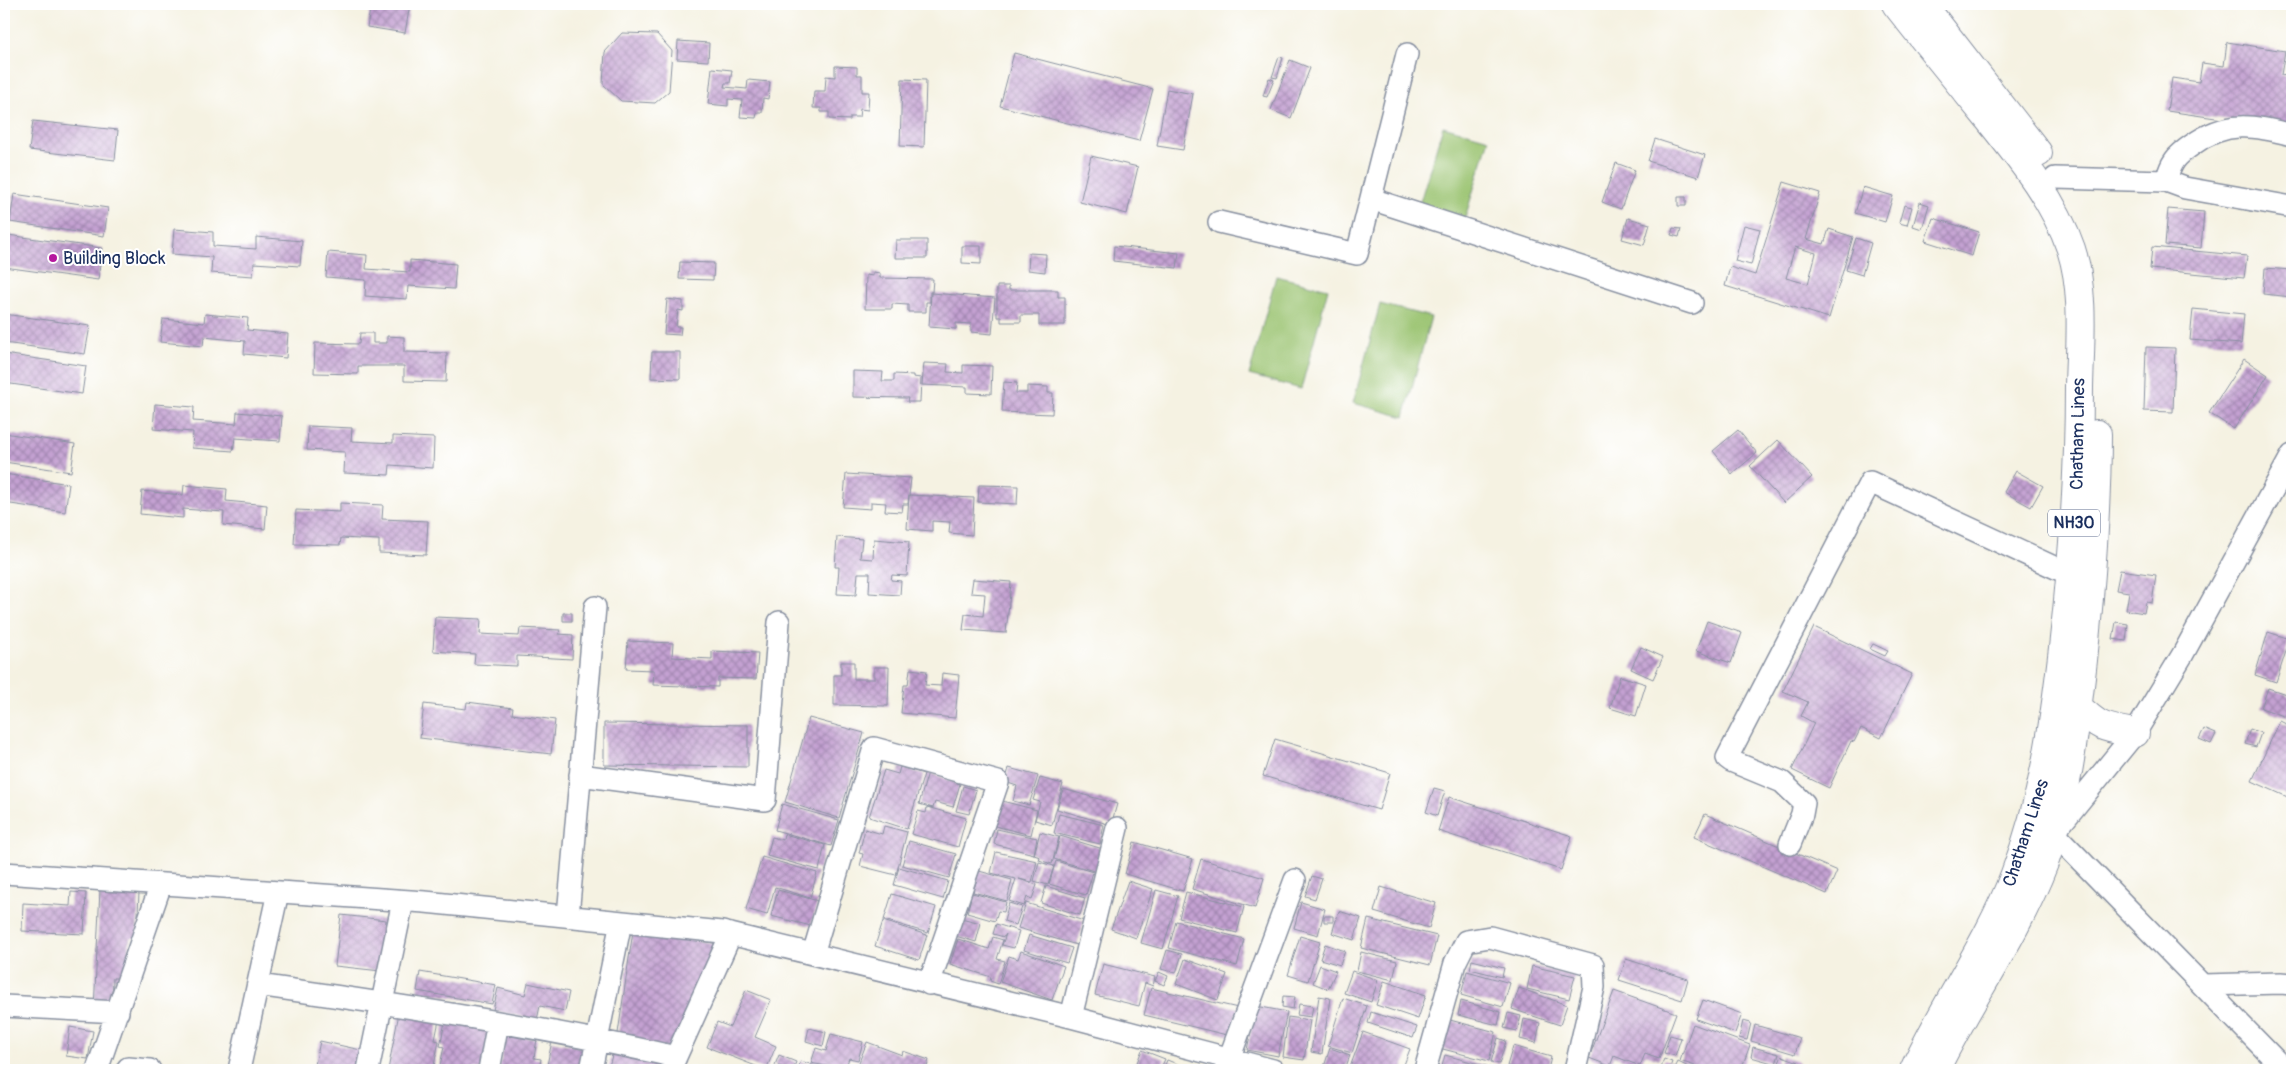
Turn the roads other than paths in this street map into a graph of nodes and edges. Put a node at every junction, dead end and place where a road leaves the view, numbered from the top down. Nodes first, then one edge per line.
1 (1896, 4) edge
2 (1922, 4) edge
3 (1407, 54) dead end
4 (2292, 136) edge
5 (2056, 178) junction
6 (2166, 181) junction
7 (1371, 199) junction
8 (2292, 207) edge
9 (1219, 222) dead end
10 (1692, 303) dead end
11 (2292, 455) edge
12 (2071, 575) junction
13 (595, 607) dead end
14 (779, 622) dead end
15 (2078, 706) junction
16 (2135, 733) junction
17 (580, 775) junction
18 (1117, 828) dead end
19 (2043, 829) junction
20 (1790, 844) dead end
21 (4, 873) edge
22 (1296, 880) dead end
23 (161, 884) junction
24 (278, 892) junction
25 (403, 901) junction
26 (568, 916) junction
27 (621, 922) junction
28 (731, 934) junction
29 (812, 954) junction
30 (929, 984) junction
31 (2292, 984) edge
32 (258, 985) junction
33 (2203, 985) junction
34 (382, 1003) junction
35 (4, 1006) edge
36 (118, 1012) junction
37 (1071, 1017) junction
38 (498, 1022) junction
39 (597, 1039) junction
40 (673, 1064) edge
41 (1227, 1065) edge
42 (128, 1068) dead end
43 (97, 1070) edge
44 (150, 1070) edge
45 (239, 1070) edge
46 (368, 1070) edge
47 (488, 1070) edge
48 (591, 1070) edge
49 (1272, 1070) edge
50 (1425, 1070) edge
51 (1574, 1070) edge
52 (1914, 1070) edge
53 (1935, 1070) edge
54 (2285, 1070) edge

1 - 12 highway, Chatham Lines / NH30
2 - 5 highway, Chatham Lines / NH30
3 - 7 street
4 - 6 street
5 - 6 street
5 - 15 highway, Chatham Lines / NH30
6 - 8 street
7 - 9 street
7 - 10 street
11 - 16 street
12 - 19 highway, Chatham Lines / NH30
12 - 20 street
13 - 17 street
14 - 17 street
15 - 16 highway
15 - 19 highway, Chatham Lines / NH30
16 - 19 street
17 - 26 street
18 - 37 street
19 - 33 street
19 - 52 highway, Chatham Lines / NH30
19 - 53 highway, Chatham Lines / NH30
21 - 23 street
22 - 41 street
23 - 24 street
23 - 36 street
24 - 25 street
24 - 32 street
25 - 26 street
25 - 34 street
26 - 27 street
27 - 28 street
27 - 39 street
28 - 29 street
28 - 40 street
29 - 30 street
29 - 30 street
30 - 37 street
31 - 33 street
32 - 34 street
32 - 45 street
33 - 54 street
34 - 38 street
34 - 46 street
35 - 36 street
36 - 43 street
37 - 41 street
38 - 39 street
38 - 47 street
39 - 40 street
39 - 48 street
41 - 49 street
42 - 44 street
50 - 51 street

